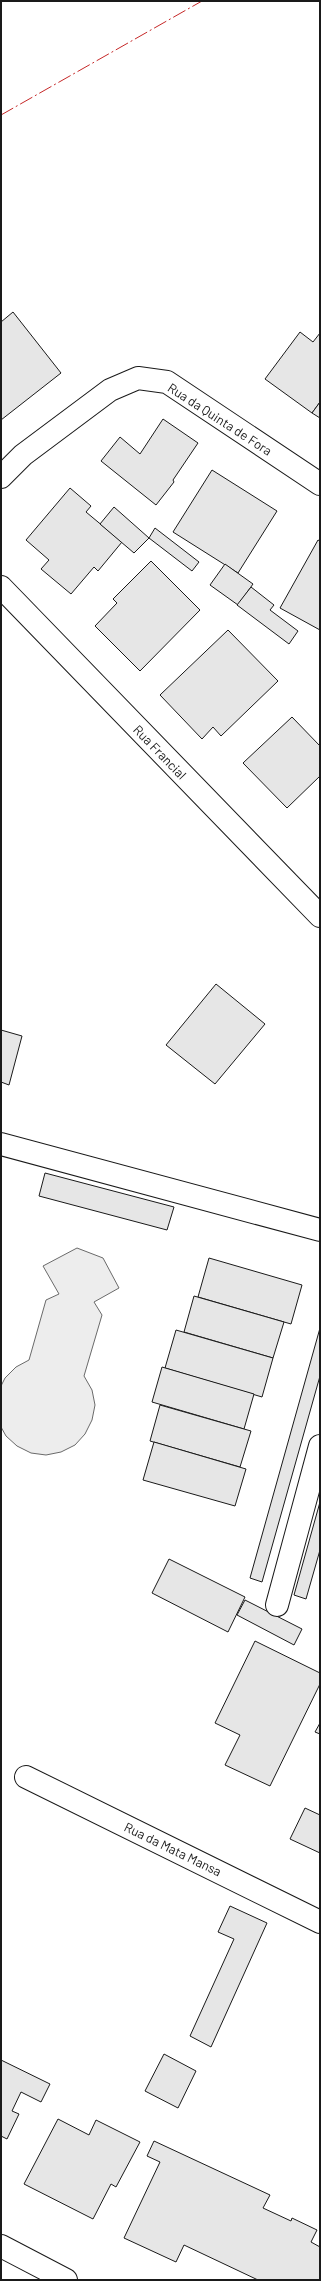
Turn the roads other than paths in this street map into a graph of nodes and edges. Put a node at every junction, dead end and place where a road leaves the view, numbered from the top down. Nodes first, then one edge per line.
1 (1, 477) edge
2 (320, 484) edge
3 (1, 588) edge
4 (320, 916) edge
5 (1, 1144) edge
6 (320, 1230) edge
7 (320, 1446) edge
8 (277, 1605) dead end
9 (26, 1777) dead end
10 (320, 1922) edge
11 (1, 2246) edge
12 (66, 2280) edge

1 - 2 street, Rua da Quinta de Fora
3 - 4 street, Rua Francial
5 - 6 street
7 - 8 street
9 - 10 street, Rua da Mata Mansa
11 - 12 street

